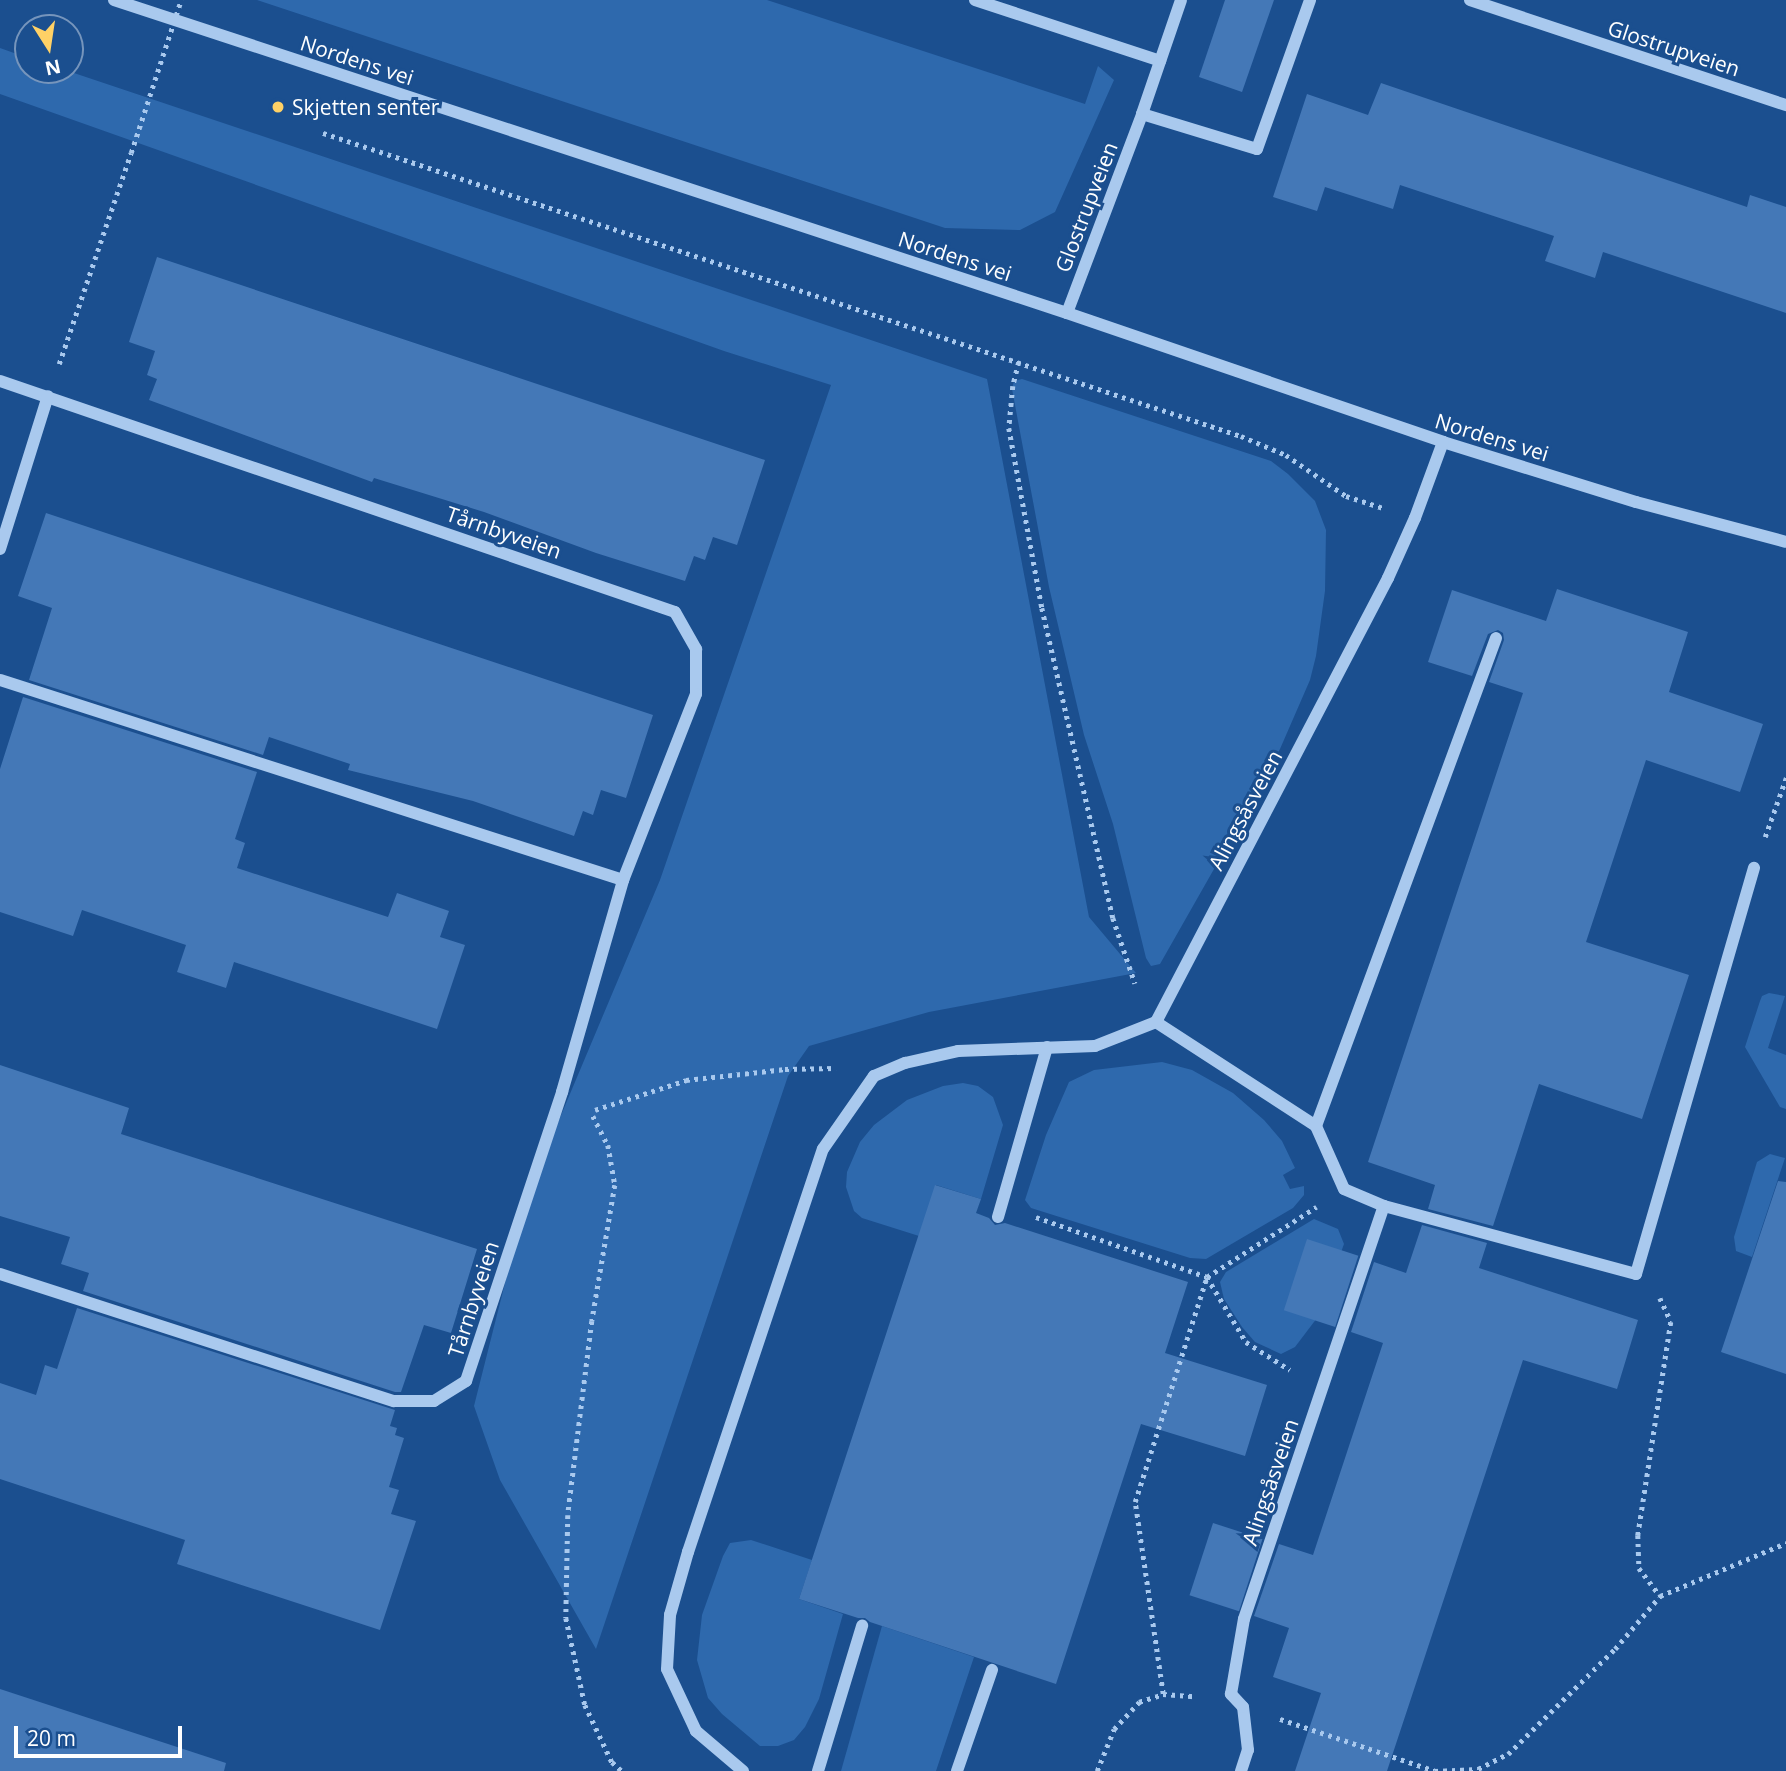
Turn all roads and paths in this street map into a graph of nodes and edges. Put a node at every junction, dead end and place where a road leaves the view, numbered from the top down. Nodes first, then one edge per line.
1 (114, 0) edge
2 (181, 0) edge
3 (975, 0) edge
4 (1181, 0) edge
5 (1310, 0) edge
6 (1470, 0) edge
7 (1160, 61) junction
8 (1786, 105) edge
9 (1142, 114) junction
10 (323, 133) dead end
11 (1067, 313) junction
12 (1019, 362) junction
13 (0, 381) edge
14 (48, 396) junction
15 (1443, 442) junction
16 (1415, 518) junction
17 (1786, 542) edge
18 (0, 549) edge
19 (1496, 638) dead end
20 (0, 680) edge
21 (1786, 778) edge
22 (1754, 868) joint
23 (623, 880) junction
24 (1156, 1022) junction
25 (1048, 1047) junction
26 (874, 1076) junction
27 (1316, 1126) junction
28 (1344, 1189) junction
29 (1384, 1206) junction
30 (1000, 1211) joint
31 (0, 1274) edge
32 (1636, 1274) junction
33 (1207, 1277) junction
34 (1321, 1389) junction
35 (1786, 1543) edge
36 (1660, 1596) junction
37 (862, 1626) dead end
38 (992, 1670) dead end
39 (1163, 1693) junction
40 (1231, 1694) junction
41 (1243, 1707) junction
42 (622, 1771) edge
43 (743, 1771) edge
44 (818, 1771) edge
45 (957, 1771) edge
46 (1097, 1771) edge
47 (1241, 1771) edge

1 - 11 street, Nordens vei
2 - 14 path, bridge
3 - 7 street
4 - 7 street, Glostrupveien
5 - 9 street
6 - 8 street, Glostrupveien
7 - 9 street, Glostrupveien
9 - 11 street, Glostrupveien
10 - 12 path
11 - 15 street, Nordens vei
12 - 16 path
12 - 24 path
13 - 14 street, Tårnbyveien
14 - 18 street
14 - 23 street, Tårnbyveien
15 - 16 street, Alingsåsveien
15 - 17 street, Nordens vei
16 - 24 street, Alingsåsveien
19 - 27 street
20 - 23 street
21 - 22 path
22 - 32 street
23 - 31 street, Tårnbyveien
24 - 25 street
24 - 27 street
25 - 26 street
25 - 30 street
26 - 42 path
26 - 43 street
27 - 28 street
28 - 29 street
28 - 33 path
29 - 32 street
29 - 34 street, Alingsåsveien
30 - 33 path
32 - 36 path
33 - 34 path
33 - 39 path
34 - 40 street, Alingsåsveien
35 - 36 path
36 - 41 path
37 - 44 street
38 - 45 street
39 - 40 path
39 - 46 path
40 - 41 street
41 - 47 street

